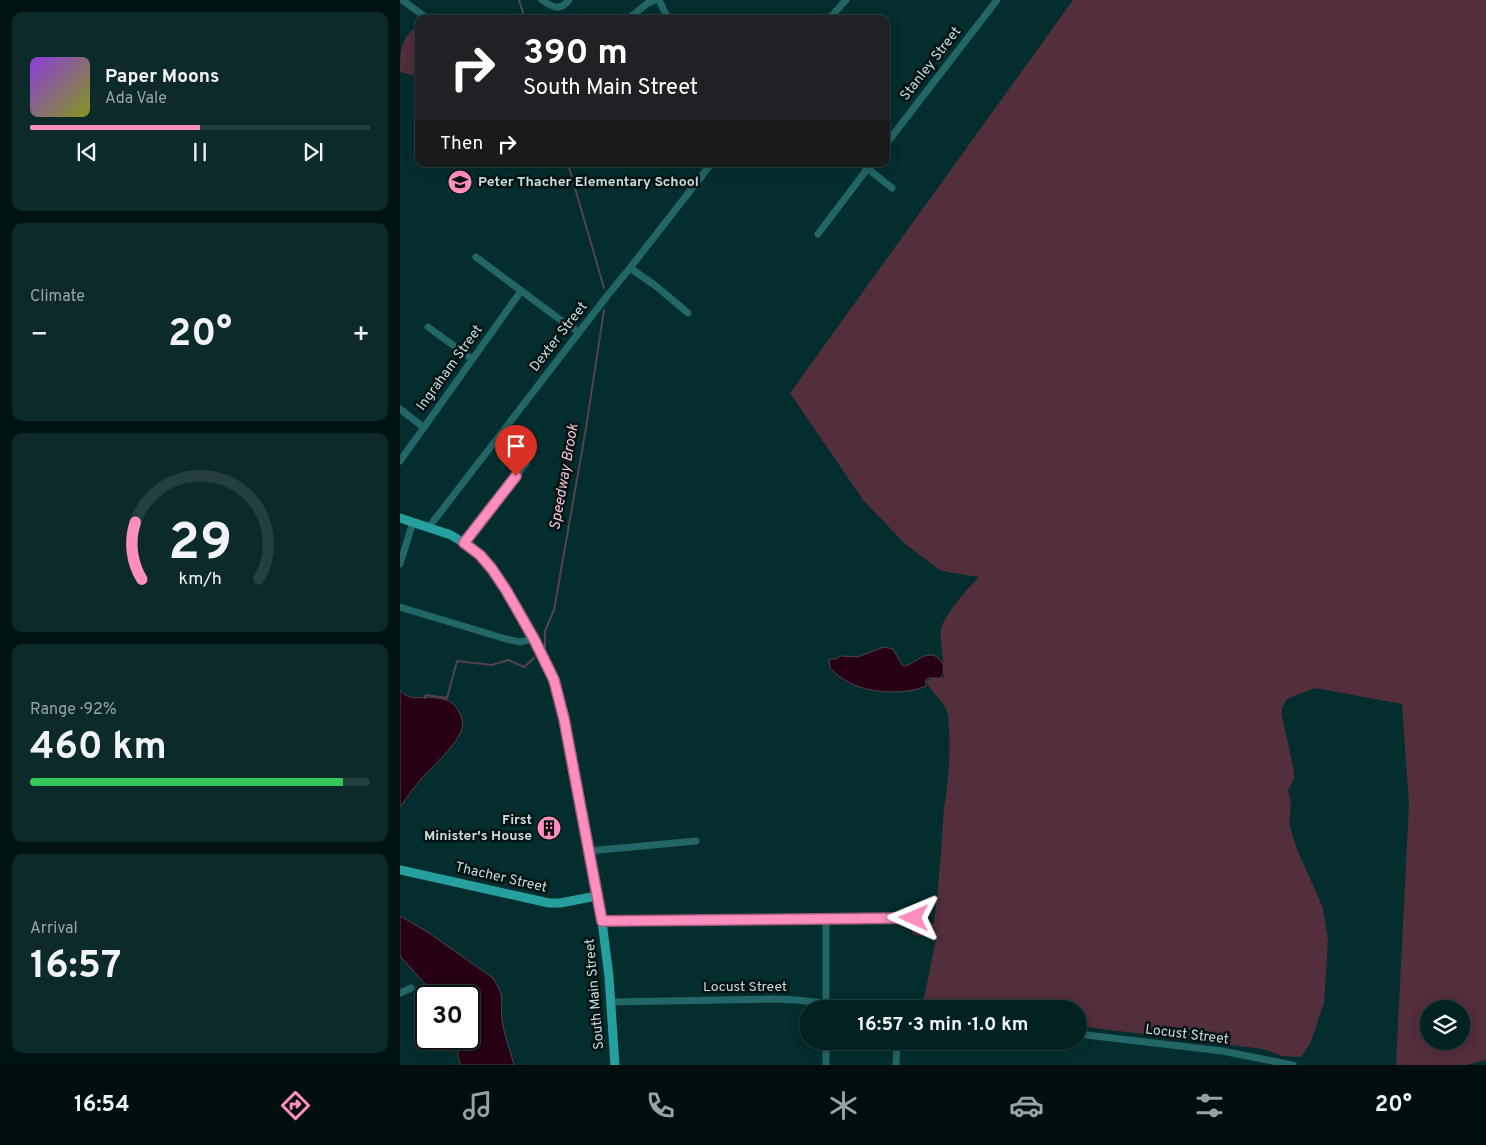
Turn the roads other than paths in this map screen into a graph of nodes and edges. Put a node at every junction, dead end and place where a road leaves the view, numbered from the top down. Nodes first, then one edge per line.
1 (402, 0) edge
2 (542, 0) edge
3 (569, 0) edge
4 (655, 0) edge
5 (659, 0) edge
6 (846, 0) edge
7 (997, 0) edge
8 (423, 15) edge
9 (633, 15) edge
10 (666, 15) edge
11 (833, 15) edge
12 (890, 139) edge
13 (709, 167) edge
14 (866, 167) edge
15 (869, 167) edge
16 (892, 188) dead end
17 (818, 234) dead end
18 (476, 257) dead end
19 (630, 268) junction
20 (521, 291) junction
21 (688, 312) dead end
22 (428, 327) dead end
23 (579, 332) junction
24 (472, 359) junction
25 (400, 410) edge
26 (423, 426) junction
27 (400, 460) edge
28 (526, 464) dead end
29 (400, 518) edge
30 (413, 522) junction
31 (429, 527) junction
32 (464, 543) junction
33 (400, 564) edge
34 (400, 607) edge
35 (534, 639) junction
36 (696, 841) dead end
37 (588, 851) junction
38 (400, 870) edge
39 (597, 896) junction
40 (914, 918) dead end
41 (826, 919) junction
42 (602, 921) junction
43 (411, 988) dead end
44 (400, 993) edge
45 (826, 1000) edge
46 (611, 1002) junction
47 (799, 1002) edge
48 (1087, 1035) edge
49 (826, 1050) edge
50 (897, 1050) edge
51 (616, 1065) edge
52 (826, 1065) edge
53 (896, 1065) edge
54 (1293, 1065) edge

1 - 8 street
2 - 3 street
4 - 9 street
5 - 10 street
6 - 11 street
7 - 12 street, Stanley Street
13 - 19 street, Dexter Street
14 - 17 street
15 - 16 street
18 - 20 street
19 - 21 street
19 - 23 street, Dexter Street
20 - 23 street
20 - 24 street, Ingraham Street
22 - 24 street
23 - 31 street, Dexter Street
24 - 26 street, Ingraham Street
25 - 26 street
26 - 27 street, Ingraham Street
28 - 32 street
29 - 30 main road, South Main Street
30 - 31 main road, South Main Street
30 - 33 street
31 - 32 main road, South Main Street
32 - 35 main road, South Main Street
34 - 35 street
35 - 37 main road, South Main Street
36 - 37 street
37 - 39 main road, South Main Street
38 - 39 main road, Thacher Street
39 - 42 main road, South Main Street
40 - 41 street
41 - 42 street
41 - 45 street
42 - 46 main road, South Main Street
43 - 44 street
46 - 47 street, Locust Street
46 - 51 main road, South Main Street
48 - 54 street, Locust Street
49 - 52 street
50 - 53 street

